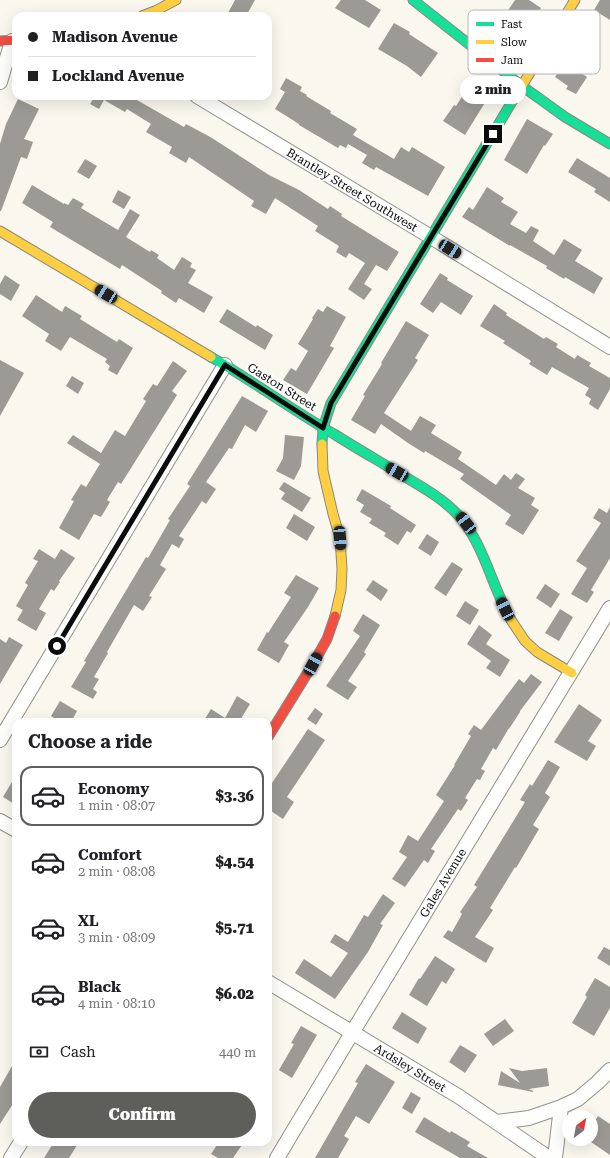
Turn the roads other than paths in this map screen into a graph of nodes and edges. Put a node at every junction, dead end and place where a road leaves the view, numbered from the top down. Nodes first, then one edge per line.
1 (175, 0) edge
2 (413, 0) edge
3 (575, 0) edge
4 (569, 10) edge
5 (152, 12) edge
6 (171, 12) edge
7 (10, 41) edge
8 (468, 43) edge
9 (507, 74) edge
10 (529, 74) edge
11 (0, 82) edge
12 (522, 86) junction
13 (204, 100) edge
14 (610, 144) edge
15 (0, 231) edge
16 (431, 237) junction
17 (610, 347) edge
18 (225, 365) junction
19 (323, 428) junction
20 (610, 608) edge
21 (572, 673) junction
22 (13, 718) edge
23 (12, 720) edge
24 (272, 731) edge
25 (0, 740) edge
26 (0, 821) edge
27 (12, 828) edge
28 (272, 984) edge
29 (352, 1033) junction
30 (610, 1070) edge
31 (561, 1107) junction
32 (496, 1122) junction
33 (18, 1146) edge
34 (11, 1158) edge
35 (277, 1158) edge
36 (549, 1158) edge
37 (555, 1158) edge

1 - 5 street
1 - 6 street
2 - 8 street
3 - 4 street
7 - 11 street
9 - 12 street
10 - 12 street
12 - 14 street
12 - 16 street
13 - 16 street, Brantley Street Southwest
15 - 18 street, Gaston Street
16 - 17 street, Brantley Street Southwest
16 - 19 street
18 - 19 street, Gaston Street
18 - 22 street
19 - 21 street, Gaston Street
19 - 24 street
20 - 21 street, Gales Avenue
21 - 29 street, Gales Avenue
23 - 25 street
26 - 27 street
28 - 29 street, Ardsley Street
29 - 32 street, Ardsley Street
29 - 35 street, Gales Avenue
30 - 31 street
31 - 32 street
31 - 37 street
32 - 36 street, Ardsley Street
33 - 34 street

